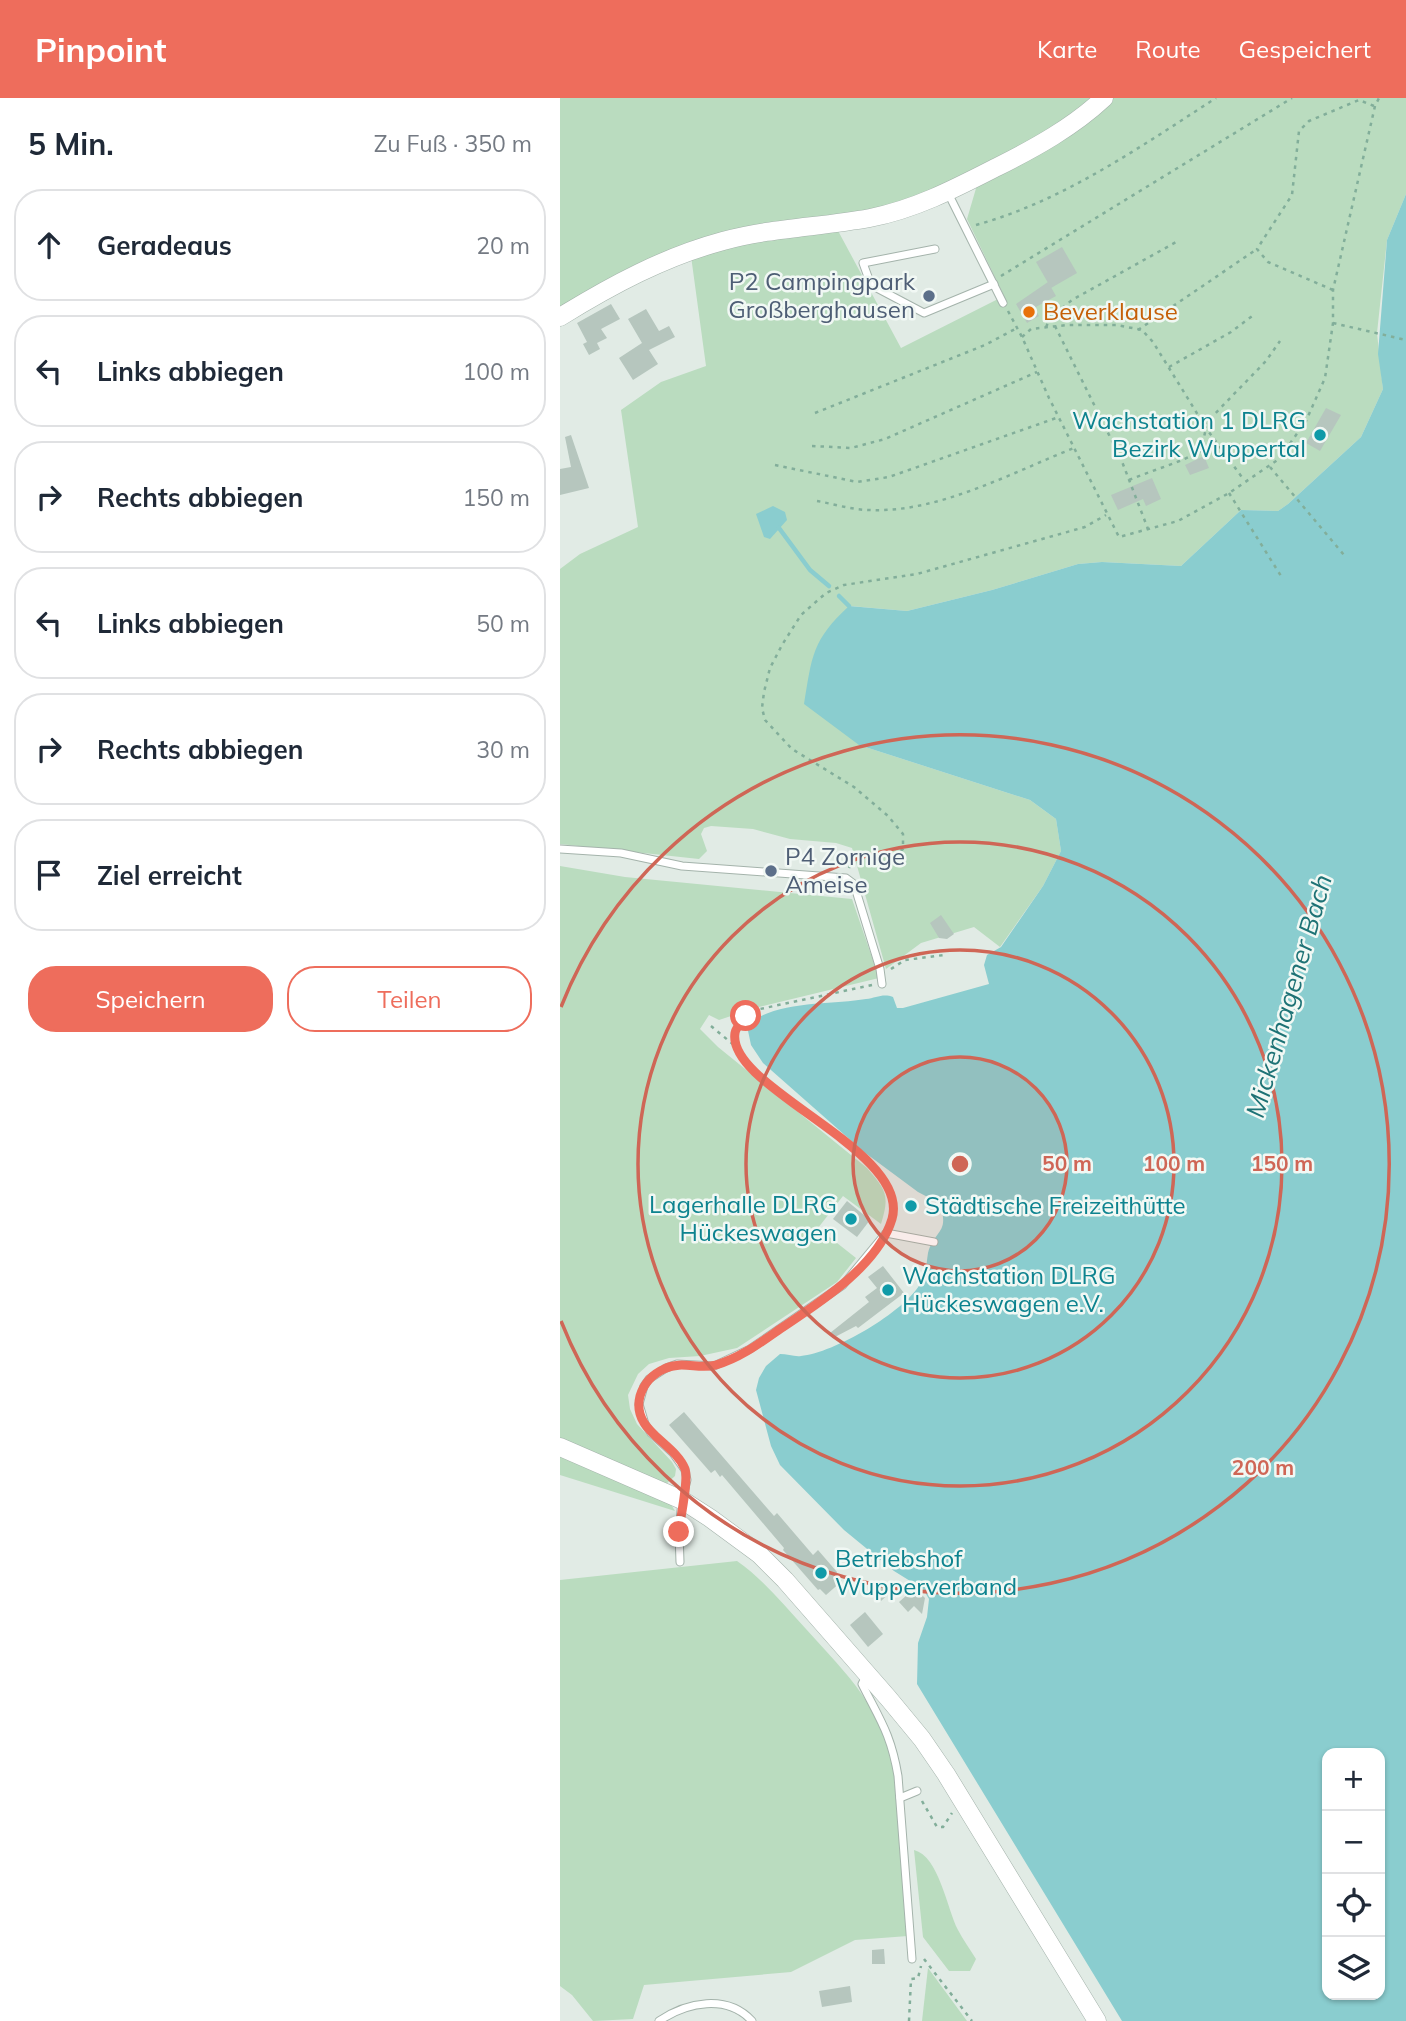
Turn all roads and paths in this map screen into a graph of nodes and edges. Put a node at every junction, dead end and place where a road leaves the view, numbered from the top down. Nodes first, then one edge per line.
1 (1104, 98) edge
2 (1216, 98) edge
3 (1292, 98) edge
4 (1379, 98) edge
5 (1375, 106) junction
6 (948, 193) junction
7 (964, 228) junction
8 (1178, 240) dead end
9 (935, 249) dead end
10 (1257, 250) junction
11 (993, 282) junction
12 (1333, 290) junction
13 (1003, 303) joint
14 (1255, 314) dead end
15 (560, 317) edge
16 (1333, 323) junction
17 (1055, 326) junction
18 (1046, 327) junction
19 (1017, 328) junction
20 (1138, 330) junction
21 (1022, 337) junction
22 (1406, 340) edge
23 (1280, 341) dead end
24 (1169, 367) junction
25 (1037, 372) junction
26 (815, 413) dead end
27 (1059, 417) junction
28 (1205, 427) junction
29 (812, 446) dead end
30 (1073, 447) junction
31 (775, 465) dead end
32 (1270, 467) junction
33 (1129, 480) junction
34 (1245, 481) junction
35 (1229, 493) junction
36 (817, 501) dead end
37 (1106, 515) junction
38 (1147, 529) junction
39 (1344, 555) dead end
40 (1281, 576) dead end
41 (560, 849) edge
42 (846, 878) junction
43 (944, 955) dead end
44 (881, 980) junction
45 (711, 1026) dead end
46 (736, 1046) junction
47 (886, 1233) junction
48 (934, 1242) dead end
49 (560, 1447) edge
50 (682, 1500) junction
51 (680, 1562) dead end
52 (867, 1674) junction
53 (917, 1791) joint
54 (900, 1798) junction
55 (952, 1806) dead end
56 (912, 1959) dead end
57 (659, 2021) edge
58 (752, 2021) edge
59 (909, 2021) edge
60 (972, 2021) edge
61 (1097, 2021) edge

1 - 6 street
2 - 7 path
3 - 11 path
4 - 5 path
5 - 10 path
5 - 12 path
6 - 7 lane
6 - 15 street
7 - 11 lane
8 - 18 path
9 - 11 lane
10 - 12 path
10 - 20 path
11 - 13 lane
12 - 16 path
13 - 19 path
14 - 24 path
16 - 22 path
16 - 32 path
17 - 18 path
17 - 20 path
17 - 33 path
18 - 21 path
19 - 21 path
19 - 26 path
20 - 24 path
21 - 25 path
23 - 28 path
24 - 28 path
25 - 27 path
25 - 29 path
27 - 30 path
27 - 31 path
28 - 33 path
28 - 34 path
30 - 36 path
30 - 37 path
32 - 34 path
32 - 39 path
33 - 38 path
34 - 35 path
35 - 38 path
35 - 40 path
37 - 38 path
37 - 42 path
41 - 42 lane
42 - 44 lane
43 - 44 path
44 - 46 path
45 - 46 path
46 - 47 path
47 - 48 lane
47 - 50 lane
49 - 50 street
50 - 51 lane
50 - 52 street
52 - 54 lane
52 - 61 street
53 - 54 lane
53 - 55 path
54 - 56 lane
57 - 58 lane
59 - 60 path

